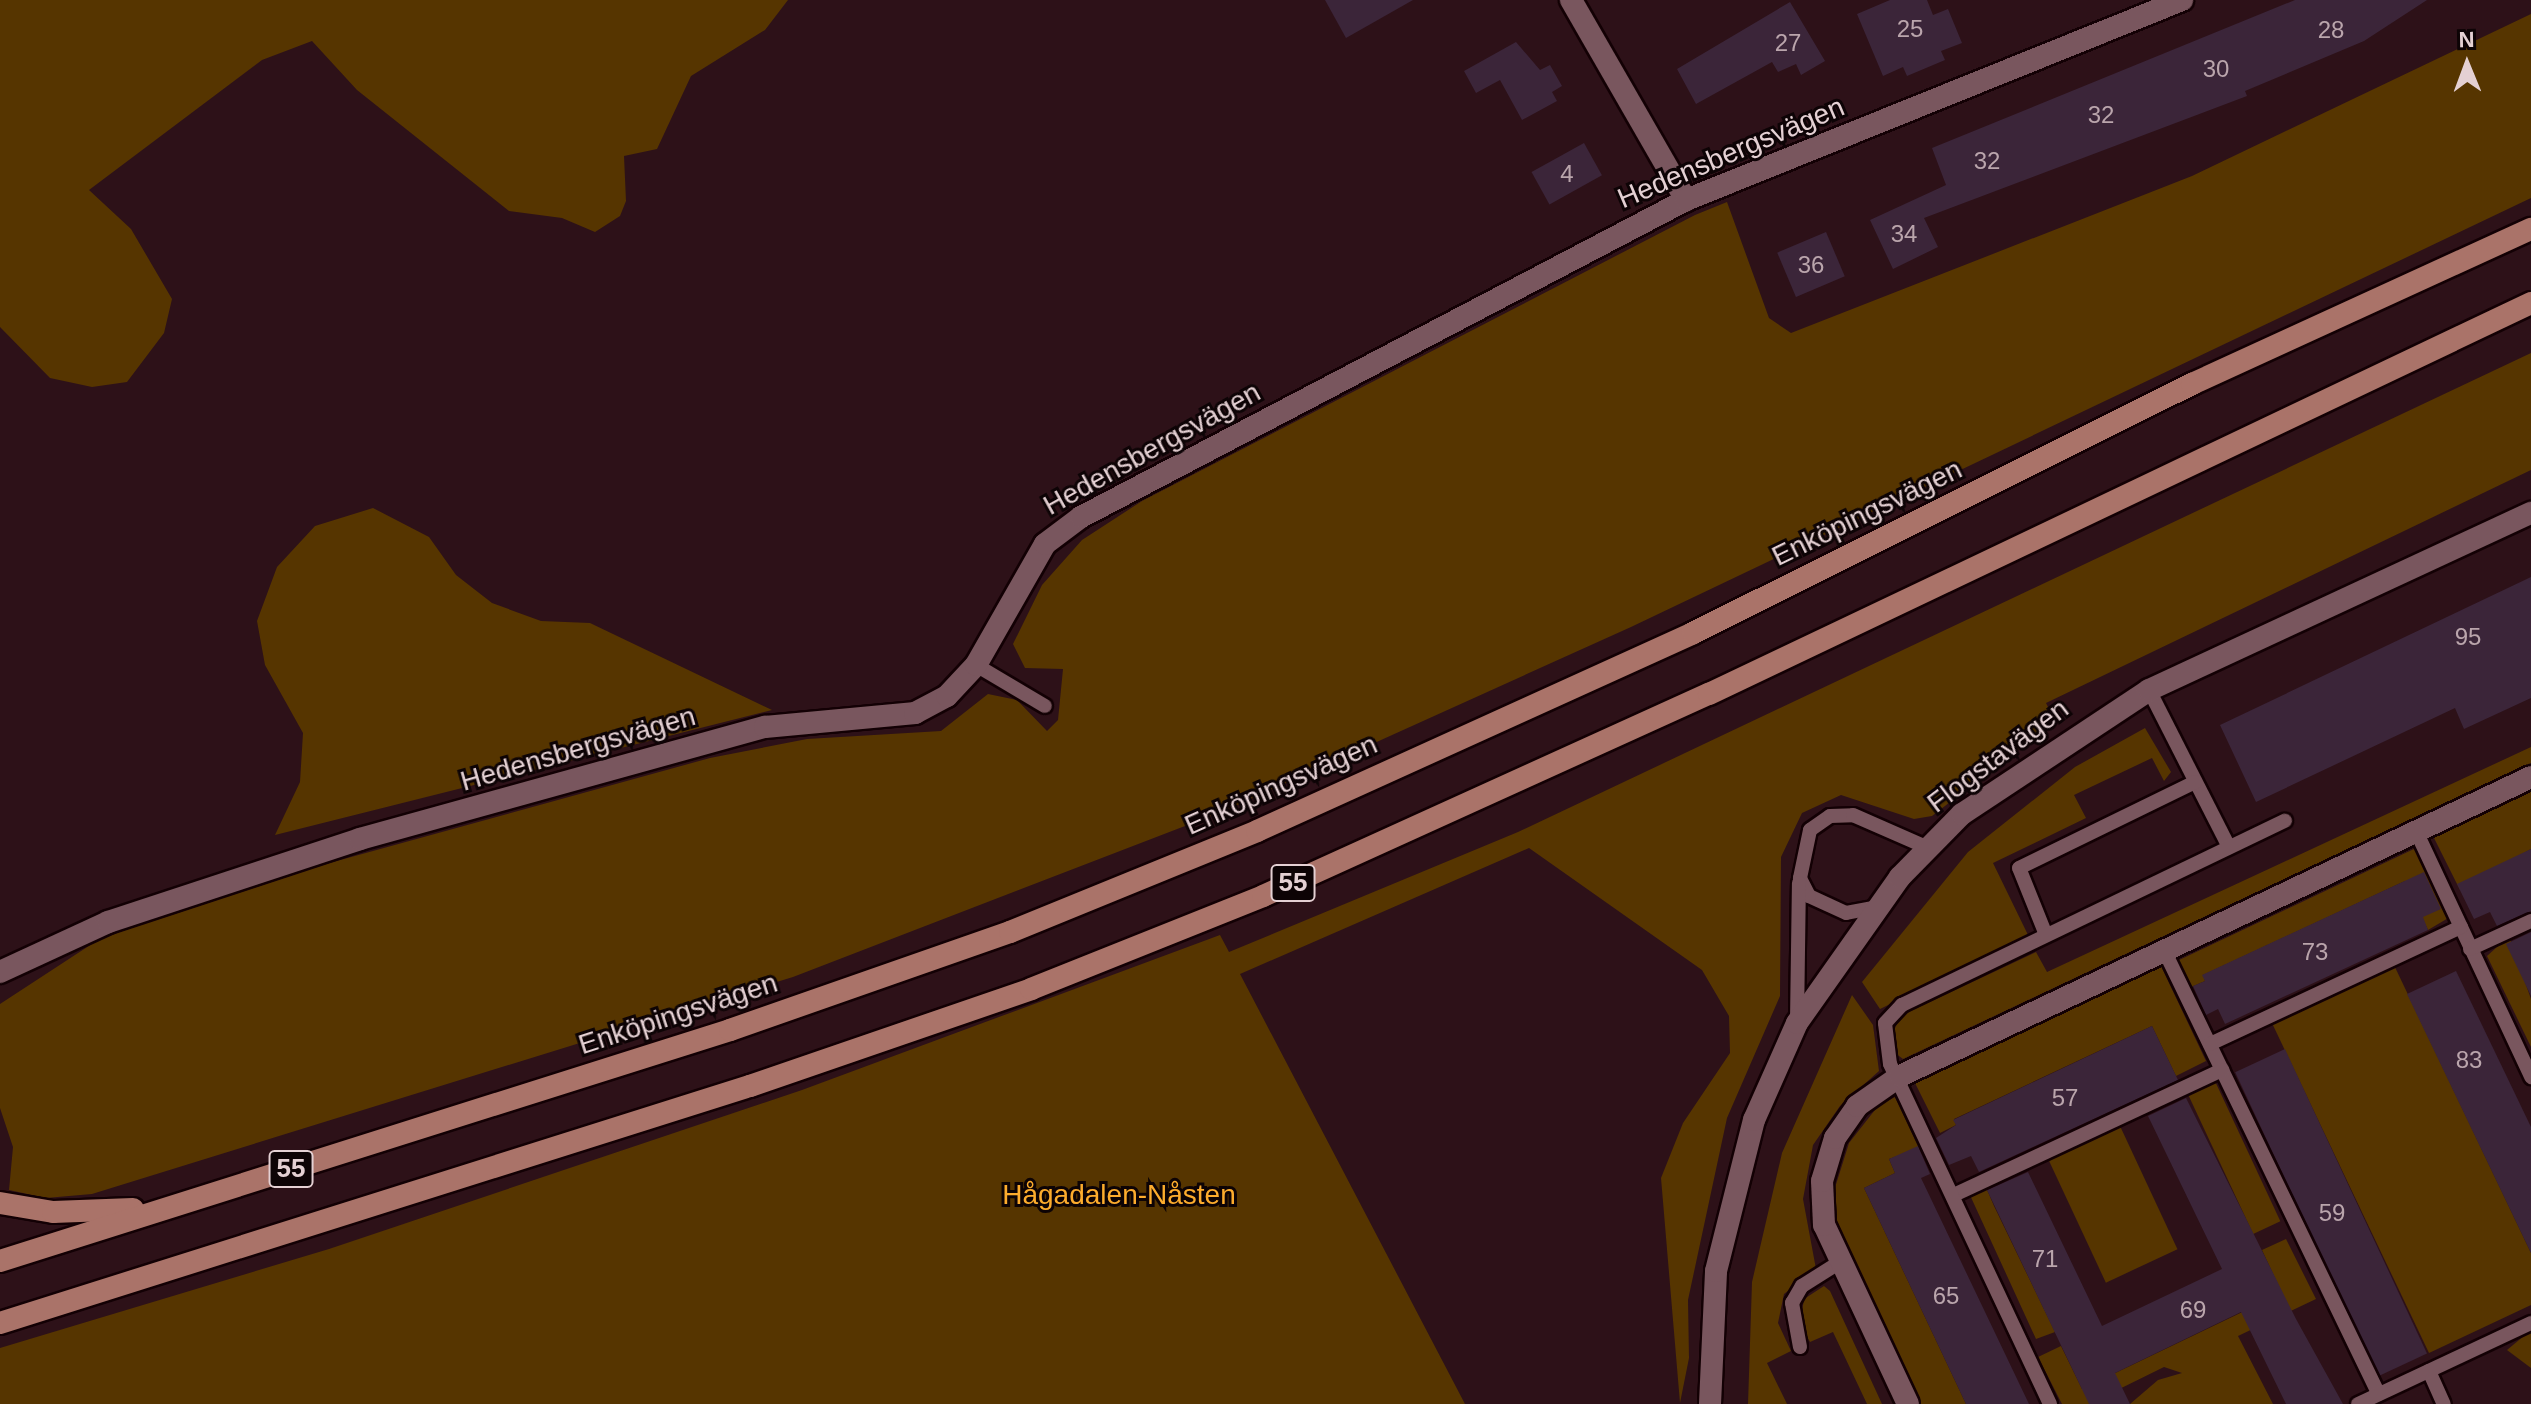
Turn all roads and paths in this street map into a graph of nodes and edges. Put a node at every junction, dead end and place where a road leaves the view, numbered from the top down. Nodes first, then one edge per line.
1 (1571, 0) edge
2 (2182, 0) edge
3 (1686, 200) junction
4 (2531, 229) edge
5 (2531, 303) edge
6 (2531, 513) edge
7 (976, 665) junction
8 (2149, 690) junction
9 (1045, 706) dead end
10 (2531, 777) edge
11 (2195, 782) junction
12 (2285, 821) dead end
13 (2416, 831) junction
14 (2229, 847) junction
15 (1928, 848) junction
16 (1800, 878) junction
17 (1872, 908) junction
18 (2531, 921) edge
19 (2461, 927) junction
20 (2046, 935) junction
21 (2470, 949) junction
22 (2164, 950) junction
23 (0, 972) edge
24 (1797, 1023) junction
25 (2210, 1044) junction
26 (2222, 1070) junction
27 (1900, 1076) junction
28 (2531, 1077) edge
29 (1954, 1195) junction
30 (0, 1203) edge
31 (163, 1208) junction
32 (0, 1261) edge
33 (1840, 1262) junction
34 (0, 1323) edge
35 (2531, 1323) edge
36 (1800, 1347) dead end
37 (2429, 1371) junction
38 (2379, 1394) junction
39 (1710, 1404) edge
40 (1908, 1404) edge
41 (2050, 1404) edge
42 (2358, 1404) edge
43 (2444, 1404) edge

1 - 3 street
2 - 3 street, Hedensbergsvägen
3 - 7 street, Hedensbergsvägen
4 - 31 main road, Enköpingsvägen / 55
5 - 34 main road, 55
6 - 8 street, Flogstavägen
7 - 9 lane
7 - 23 street, Hedensbergsvägen
8 - 11 lane
8 - 15 street, Flogstavägen
10 - 13 street
11 - 14 lane
11 - 20 lane
12 - 14 lane
13 - 19 lane
13 - 22 street
14 - 20 lane
15 - 16 lane
15 - 17 street, Flogstavägen
16 - 17 lane
16 - 24 lane
17 - 24 street, Flogstavägen
18 - 21 lane
19 - 21 lane
19 - 25 lane
20 - 27 lane
21 - 28 lane
22 - 25 lane
22 - 27 street
24 - 39 street, Flogstavägen
25 - 26 lane
26 - 29 lane
26 - 38 lane
27 - 29 lane
27 - 33 street
29 - 41 lane
30 - 31 main road
31 - 32 main road, Enköpingsvägen / 55
33 - 36 lane
33 - 40 street
35 - 37 lane
37 - 38 lane
37 - 43 lane
38 - 42 lane

